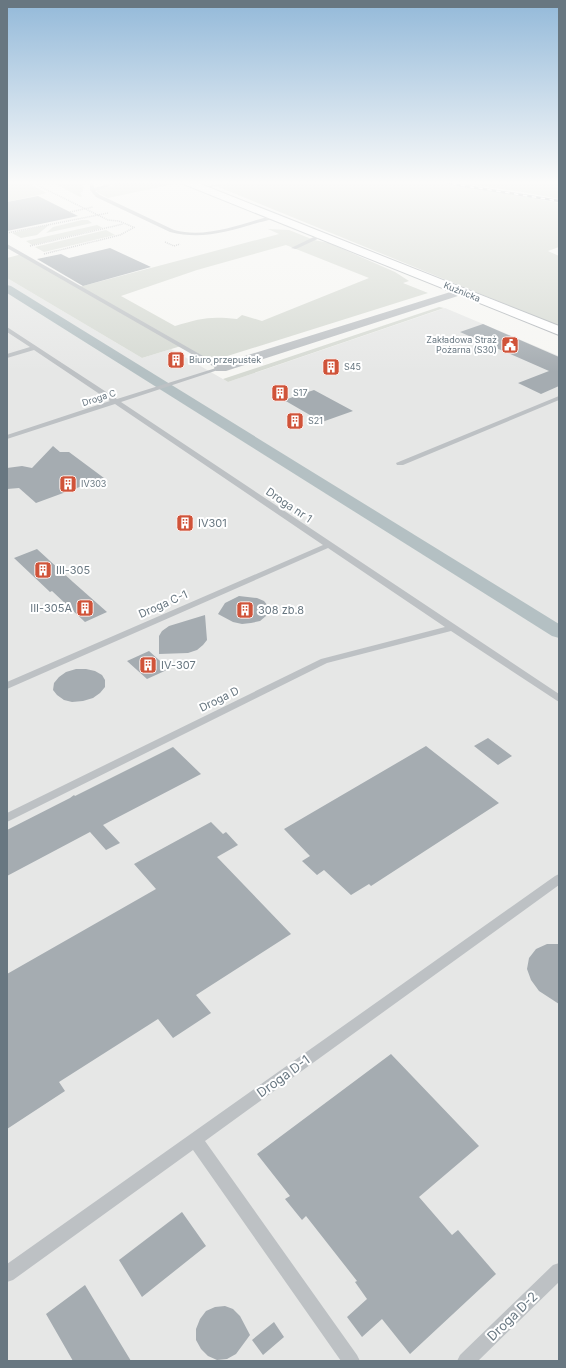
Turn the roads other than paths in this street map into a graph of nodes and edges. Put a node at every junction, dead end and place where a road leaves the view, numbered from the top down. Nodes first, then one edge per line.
1 (301, 245) edge
2 (346, 245) edge
3 (7, 246) edge
4 (294, 248) dead end
5 (460, 292) junction
6 (7, 329) edge
7 (559, 331) edge
8 (35, 348) junction
9 (7, 356) edge
10 (221, 368) junction
11 (559, 398) edge
12 (116, 402) junction
13 (7, 437) edge
14 (400, 463) dead end
15 (329, 545) junction
16 (452, 628) junction
17 (7, 686) edge
18 (559, 700) edge
19 (7, 818) edge
20 (559, 879) edge
21 (195, 1140) junction
22 (559, 1271) edge
23 (7, 1274) edge
24 (351, 1361) edge
25 (466, 1361) edge

1 - 4 lane
2 - 5 street, Kuźnicka
3 - 10 lane
5 - 7 street, Kuźnicka
5 - 10 street
6 - 8 lane, Droga nr 1
8 - 9 lane
8 - 12 lane, Droga nr 1
10 - 12 lane, Droga C
11 - 14 lane
12 - 13 lane, Droga C
12 - 15 lane, Droga nr 1
15 - 16 lane, Droga nr 1
15 - 17 lane, Droga C-1
16 - 18 lane, Droga nr 1
16 - 19 lane, Droga D
20 - 21 lane, Droga D-1
21 - 23 lane, Droga D-1
21 - 24 lane
22 - 25 lane, Droga D-2

